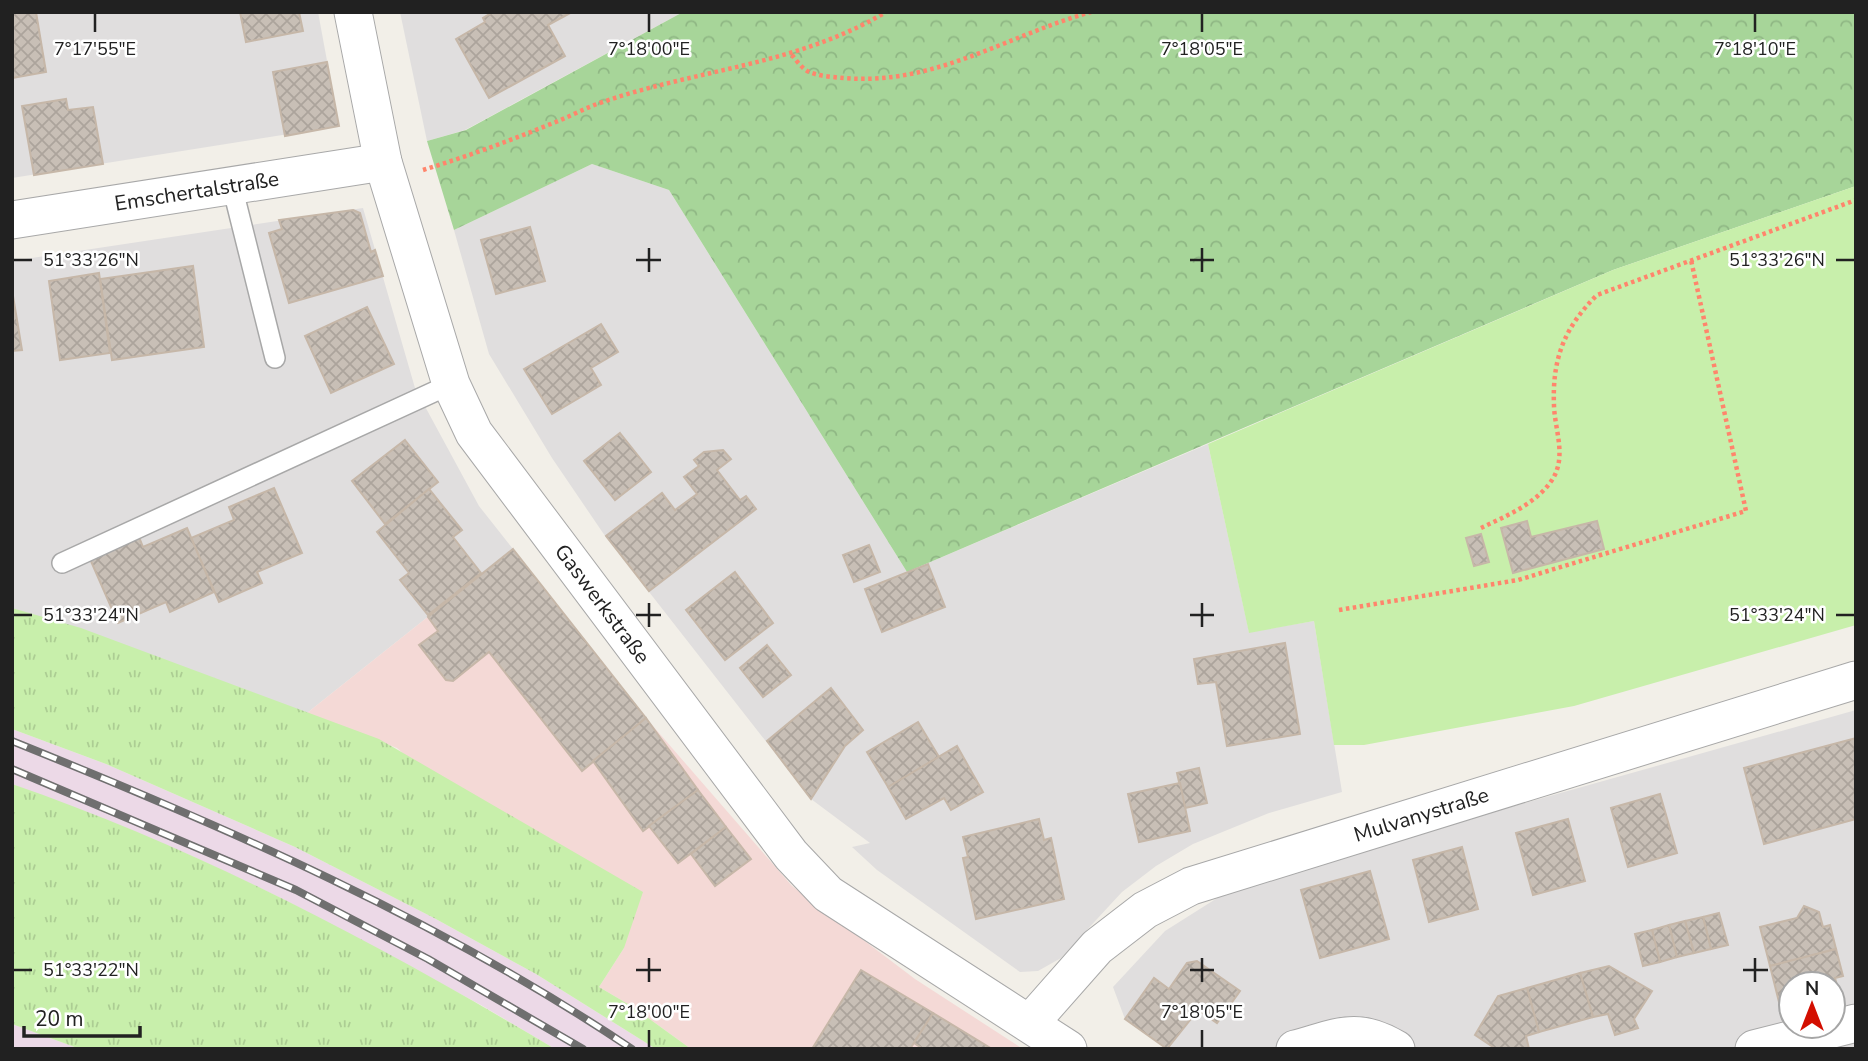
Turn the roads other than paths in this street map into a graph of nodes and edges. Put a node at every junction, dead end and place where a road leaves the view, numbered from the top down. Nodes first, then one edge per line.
1 (352, 12) edge
2 (386, 172) junction
3 (232, 186) junction
4 (12, 220) edge
5 (275, 358) dead end
6 (451, 384) junction
7 (62, 563) dead end
8 (1856, 680) edge
9 (1030, 1023) junction
10 (1856, 1023) edge
11 (1069, 1049) edge
12 (1295, 1049) edge
13 (1396, 1049) edge
14 (1755, 1049) edge

1 - 2 street, Gaswerkstraße
2 - 3 street, Emschertalstraße
2 - 6 street, Gaswerkstraße
3 - 4 street, Emschertalstraße
3 - 5 lane
6 - 7 lane
6 - 9 street, Gaswerkstraße
8 - 9 street, Mulvanystraße
9 - 11 street, Gaswerkstraße
10 - 14 street
12 - 13 street

